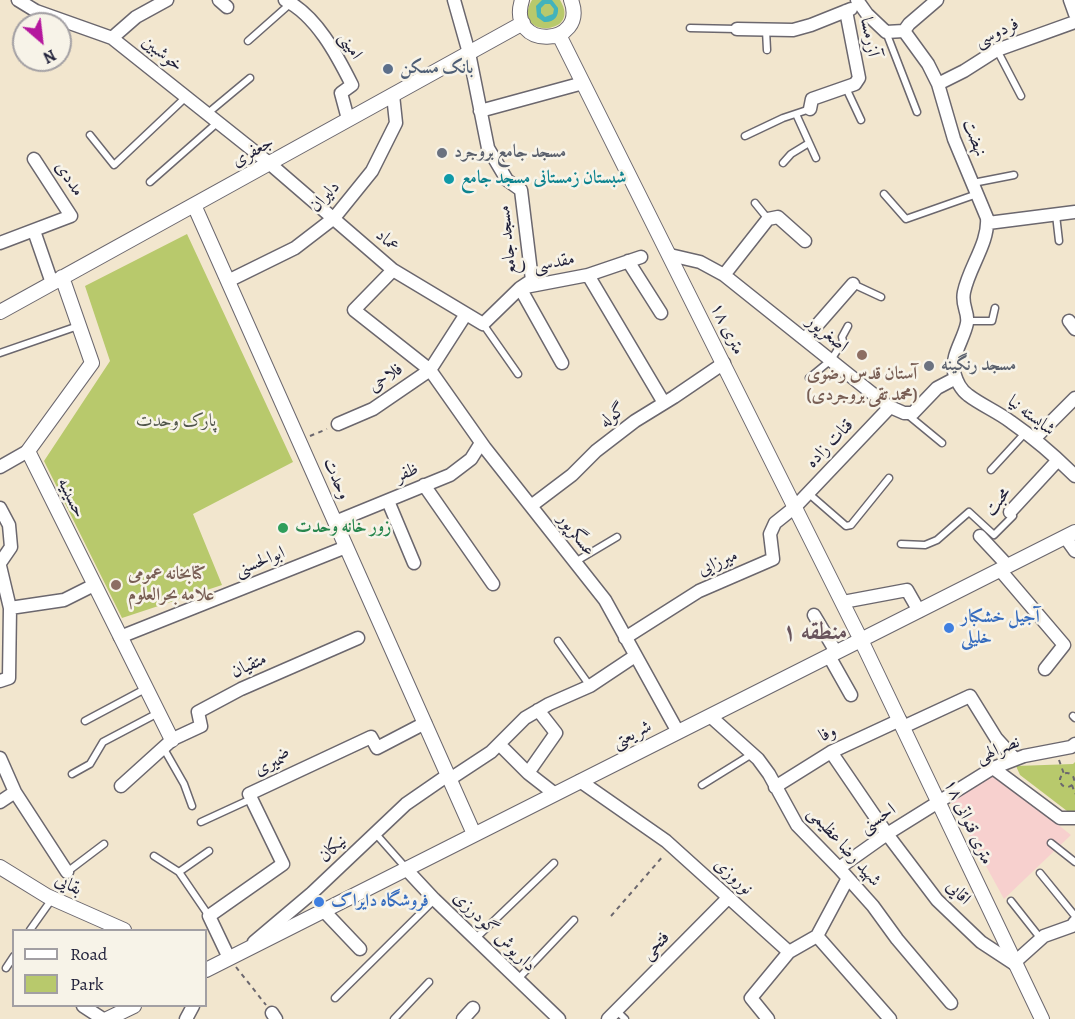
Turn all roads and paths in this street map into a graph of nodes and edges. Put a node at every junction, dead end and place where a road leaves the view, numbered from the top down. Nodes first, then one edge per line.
1 (18, 0) edge
2 (167, 0) edge
3 (454, 0) edge
4 (522, 0) edge
5 (571, 0) edge
6 (937, 0) edge
7 (1070, 0) edge
8 (290, 1) edge
9 (858, 2) edge
10 (846, 12) junction
11 (1075, 14) edge
12 (1075, 22) edge
13 (523, 23) junction
14 (690, 28) dead end
15 (737, 29) joint
16 (766, 30) junction
17 (904, 31) junction
18 (886, 32) junction
19 (559, 35) junction
20 (112, 38) junction
21 (248, 40) dead end
22 (767, 50) dead end
23 (997, 50) junction
24 (469, 53) junction
25 (250, 78) dead end
26 (583, 83) junction
27 (938, 84) junction
28 (845, 87) junction
29 (393, 95) junction
30 (186, 96) junction
31 (1021, 96) dead end
32 (810, 109) joint
33 (480, 111) junction
34 (917, 112) dead end
35 (208, 113) junction
36 (796, 114) junction
37 (348, 119) junction
38 (861, 120) dead end
39 (218, 122) junction
40 (90, 135) dead end
41 (745, 136) dead end
42 (809, 143) junction
43 (816, 158) dead end
44 (34, 159) dead end
45 (783, 163) dead end
46 (269, 164) junction
47 (1014, 176) dead end
48 (150, 182) dead end
49 (975, 189) junction
50 (884, 194) dead end
51 (755, 203) dead end
52 (194, 205) junction
53 (1075, 212) edge
54 (1056, 215) junction
55 (334, 219) junction
56 (768, 219) junction
57 (988, 223) junction
58 (34, 231) junction
59 (805, 241) dead end
60 (1059, 241) dead end
61 (0, 243) edge
62 (670, 255) junction
63 (641, 257) dead end
64 (628, 261) junction
65 (393, 270) junction
66 (588, 275) junction
67 (724, 275) junction
68 (57, 280) junction
69 (228, 281) junction
70 (853, 284) joint
71 (520, 288) junction
72 (881, 297) dead end
73 (995, 308) dead end
74 (0, 312) edge
75 (661, 313) dead end
76 (466, 314) junction
77 (968, 321) junction
78 (483, 324) junction
79 (79, 326) junction
80 (849, 326) dead end
81 (805, 339) junction
82 (0, 353) edge
83 (831, 360) junction
84 (562, 363) dead end
85 (724, 363) junction
86 (430, 370) junction
87 (518, 374) dead end
88 (809, 378) dead end
89 (956, 378) junction
90 (1075, 398) edge
91 (664, 403) junction
92 (890, 407) junction
93 (906, 413) junction
94 (338, 424) joint
95 (1030, 436) junction
96 (299, 441) junction
97 (481, 442) junction
98 (942, 443) dead end
99 (28, 451) junction
100 (1058, 460) junction
101 (0, 467) edge
102 (991, 470) dead end
103 (1075, 476) edge
104 (889, 478) dead end
105 (424, 485) junction
106 (808, 493) junction
107 (388, 501) junction
108 (531, 506) junction
109 (795, 507) junction
110 (0, 508) edge
111 (1010, 512) joint
112 (336, 522) junction
113 (1070, 535) edge
114 (980, 536) dead end
115 (617, 537) dead end
116 (902, 544) dead end
117 (346, 547) junction
118 (1075, 551) edge
119 (575, 562) junction
120 (414, 563) dead end
121 (0, 565) edge
122 (1004, 568) junction
123 (493, 584) dead end
124 (94, 585) junction
125 (843, 602) junction
126 (10, 608) junction
127 (919, 611) junction
128 (814, 615) dead end
129 (120, 637) junction
130 (358, 638) dead end
131 (625, 638) junction
132 (861, 640) junction
133 (558, 641) dead end
134 (833, 654) junction
135 (635, 656) junction
136 (1045, 669) dead end
137 (0, 681) edge
138 (590, 686) junction
139 (146, 688) junction
140 (851, 694) dead end
141 (538, 710) junction
142 (159, 713) junction
143 (710, 716) junction
144 (85, 721) dead end
145 (425, 723) junction
146 (902, 724) junction
147 (678, 732) junction
148 (168, 744) junction
149 (499, 744) junction
150 (1075, 744) edge
151 (831, 752) junction
152 (753, 754) junction
153 (0, 758) edge
154 (1016, 759) junction
155 (993, 768) junction
156 (528, 773) junction
157 (72, 774) dead end
158 (449, 777) junction
159 (580, 782) junction
160 (702, 785) dead end
161 (1072, 785) junction
162 (121, 786) dead end
163 (776, 787) junction
164 (15, 792) junction
165 (555, 794) junction
166 (1075, 794) edge
167 (251, 799) junction
168 (0, 801) edge
169 (938, 801) junction
170 (192, 806) dead end
171 (1075, 818) edge
172 (201, 822) dead end
173 (375, 833) junction
174 (474, 834) junction
175 (887, 834) junction
176 (1052, 843) dead end
177 (104, 844) dead end
178 (671, 846) junction
179 (209, 850) dead end
180 (154, 856) dead end
181 (1075, 862) edge
182 (554, 863) dead end
183 (0, 867) edge
184 (839, 868) junction
185 (406, 869) junction
186 (67, 872) joint
187 (179, 872) junction
188 (1040, 873) dead end
189 (848, 878) junction
190 (52, 898) junction
191 (728, 898) junction
192 (434, 899) junction
193 (1011, 901) dead end
194 (323, 910) junction
195 (209, 916) junction
196 (611, 916) dead end
197 (574, 920) dead end
198 (1074, 923) edge
199 (31, 929) edge
200 (118, 929) edge
201 (817, 936) junction
202 (476, 939) junction
203 (1041, 939) junction
204 (360, 949) dead end
205 (244, 950) junction
206 (789, 952) junction
207 (229, 958) junction
208 (12, 959) edge
209 (1016, 963) junction
210 (6, 968) dead end
211 (207, 969) edge
212 (518, 979) junction
213 (429, 982) dead end
214 (335, 998) dead end
215 (951, 1003) dead end
216 (86, 1007) edge
217 (130, 1007) edge
218 (473, 1008) dead end
219 (274, 1016) edge
220 (617, 1016) edge
221 (105, 1019) edge
222 (394, 1019) edge
223 (463, 1019) edge
224 (559, 1019) edge
225 (768, 1019) edge
226 (890, 1019) edge
227 (1042, 1019) edge

1 - 20 street, خوشبین
2 - 20 street
3 - 24 street, مسجد جامع
4 - 13 street
5 - 19 street
6 - 17 street
7 - 11 street
8 - 21 lane
8 - 37 street, امینی
9 - 10 street
9 - 18 street
10 - 16 street
10 - 28 street, آزرمسا
12 - 23 street, فردوسی
13 - 19 street
13 - 24 street, جعفری
14 - 15 lane
15 - 16 street
16 - 22 lane
17 - 18 street
17 - 27 street, نهضت
18 - 34 lane
19 - 26 street, ۱۸ متری
20 - 30 street, خوشبین
23 - 27 street, فردوسی
23 - 31 lane
24 - 29 street, جعفری
24 - 33 street, مسجد جامع
25 - 35 lane
26 - 33 street
26 - 62 street, ۱۸ متری
27 - 49 street, نهضت
28 - 32 street
28 - 38 lane
29 - 37 street, جعفری
29 - 55 street, دلیران
30 - 35 street, خوشبین
30 - 40 lane
32 - 36 lane
33 - 71 street, مسجد جامع
35 - 39 street, خوشبین
36 - 41 lane
36 - 42 lane
37 - 46 street, جعفری
39 - 46 street, خوشبین
39 - 48 lane
42 - 43 lane
42 - 45 lane
44 - 58 street, مددی
46 - 52 street, جعفری
46 - 55 street, عماد
47 - 49 lane
49 - 50 lane
49 - 57 street, نهضت
51 - 56 lane
52 - 68 street, جعفری
52 - 69 street, وحدت
53 - 54 street
54 - 57 street
54 - 60 lane
55 - 65 street, عماد
55 - 69 street, دلیران
56 - 59 street
56 - 67 street
57 - 77 street
58 - 61 street, مددی
58 - 68 street
62 - 67 street, اصغرپور
62 - 85 street, ۱۸ متری
63 - 64 street, مقدسی
64 - 66 street, مقدسی
64 - 75 street
65 - 76 street
65 - 86 street, عماد
66 - 71 street, مقدسی
66 - 91 street
67 - 81 street, اصغرپور
68 - 74 street, جعفری
68 - 79 street
69 - 96 street, وحدت
70 - 72 lane
70 - 81 street
71 - 78 street, مقدسی
71 - 84 street
73 - 77 lane
76 - 78 street
76 - 86 street, فلاحی
77 - 89 street
78 - 87 lane
79 - 82 lane
79 - 99 street
80 - 83 lane
81 - 83 street, اصغرپور
83 - 88 lane
83 - 92 street, اصغرپور
85 - 91 street, گوله
85 - 109 street, ۱۸ متری
86 - 94 street, فلاحی
86 - 97 street, عسگرپور
89 - 93 street
89 - 95 street, شایسته نیا
90 - 95 street
91 - 108 street, گوله
92 - 93 street, اصغرپور
92 - 106 street, قنات زاده
93 - 98 lane
94 - 96 path
95 - 100 street, شایسته نیا
95 - 102 lane
96 - 112 street, وحدت
97 - 105 street, ظفر
97 - 108 street, عسگرپور
99 - 101 street
99 - 124 street, حسینیه
100 - 103 street, شایسته نیا
100 - 111 street, محبت
104 - 106 lane
105 - 107 street, ظفر
105 - 123 street
106 - 109 street, قنات زاده
107 - 112 street, ظفر
107 - 120 street
108 - 119 street, عسگرپور
109 - 125 street, ۱۸ متری
109 - 131 street, میرزایی
110 - 121 street
111 - 116 lane, محبت
112 - 117 street, وحدت
113 - 118 street
113 - 122 street, شریعتی
114 - 122 street, محبت
115 - 119 lane
117 - 129 street, ابوالحسنی
117 - 145 street, وحدت
119 - 131 street, عسگرپور
121 - 126 street
122 - 127 street, شریعتی
122 - 136 street, محبت
124 - 126 street
124 - 129 street, حسینیه
125 - 127 street
125 - 132 street, ۱۸ متری
126 - 137 street
127 - 132 street, شریعتی
128 - 134 street
129 - 139 street, حسینیه
130 - 148 street, متقیان
131 - 135 street, عسگرپور
132 - 134 street, شریعتی
132 - 146 street, ۱۸ متری قنواتی
133 - 138 lane
134 - 140 street
134 - 143 street, شریعتی
135 - 138 street, نیکان
135 - 147 street, عسگرپور
138 - 141 street, نیکان
139 - 142 street, حسینیه
139 - 144 lane
141 - 149 street, نیکان
141 - 156 street
142 - 148 street, حسینیه
142 - 157 lane
143 - 147 street, شریعتی
143 - 152 street, شهید رضا عظیمی
145 - 158 street, وحدت
145 - 167 street, ضمیری
146 - 151 street, وفا
146 - 154 street, وفا
146 - 169 street, ۱۸ متری قنواتی
147 - 159 street, شریعتی
148 - 162 street
148 - 170 lane
149 - 156 street
149 - 158 street, نیکان
150 - 154 street, نصرالهی
151 - 163 street, وفا
151 - 175 street, اقایی
152 - 160 lane
152 - 163 street, شهید رضا عظیمی
153 - 164 street
154 - 155 street, نصرالهی
155 - 169 street, نصرالهی
155 - 171 street
156 - 165 street
158 - 173 street, نیکان
158 - 174 street, وحدت
159 - 165 street, شریعتی
159 - 178 street, نوروزی
161 - 161 path
161 - 166 path
163 - 184 street, شهید رضا عظیمی
164 - 168 street
164 - 186 street
165 - 174 street, شریعتی
167 - 172 lane
167 - 195 street, ضمیری
169 - 175 street, احسنی
169 - 209 street, ۱۸ متری قنواتی
173 - 185 lane
173 - 205 street, نیکان
174 - 185 street, شریعتی
175 - 184 street, احسنی
175 - 209 street, اقایی
176 - 181 lane
177 - 186 lane
178 - 191 street, نوروزی
178 - 196 path
179 - 187 lane
180 - 187 lane
182 - 202 lane
183 - 190 street, بقایی
184 - 189 street, شهید رضا عظیمی
185 - 192 street, داریوش گودرزی
185 - 194 street, شریعتی
187 - 195 lane
188 - 198 lane
189 - 201 street
189 - 215 street, شهید رضا عظیمی
190 - 199 lane
190 - 200 street, بقایی
191 - 206 street, نوروزی
191 - 220 street, فتحی
192 - 202 street, داریوش گودرزی
192 - 214 lane
193 - 203 lane
194 - 204 street
194 - 205 street, شریعتی
195 - 207 street
197 - 212 lane
198 - 203 street
201 - 206 street
201 - 226 street
202 - 212 street, داریوش گودرزی
203 - 209 street
205 - 207 street, شریعتی
206 - 225 street
207 - 211 street, شریعتی
207 - 219 path
208 - 210 lane
209 - 227 street, ۱۸ متری قنواتی
212 - 224 street, داریوش گودرزی
213 - 222 lane
216 - 221 street
217 - 221 street
218 - 223 street

